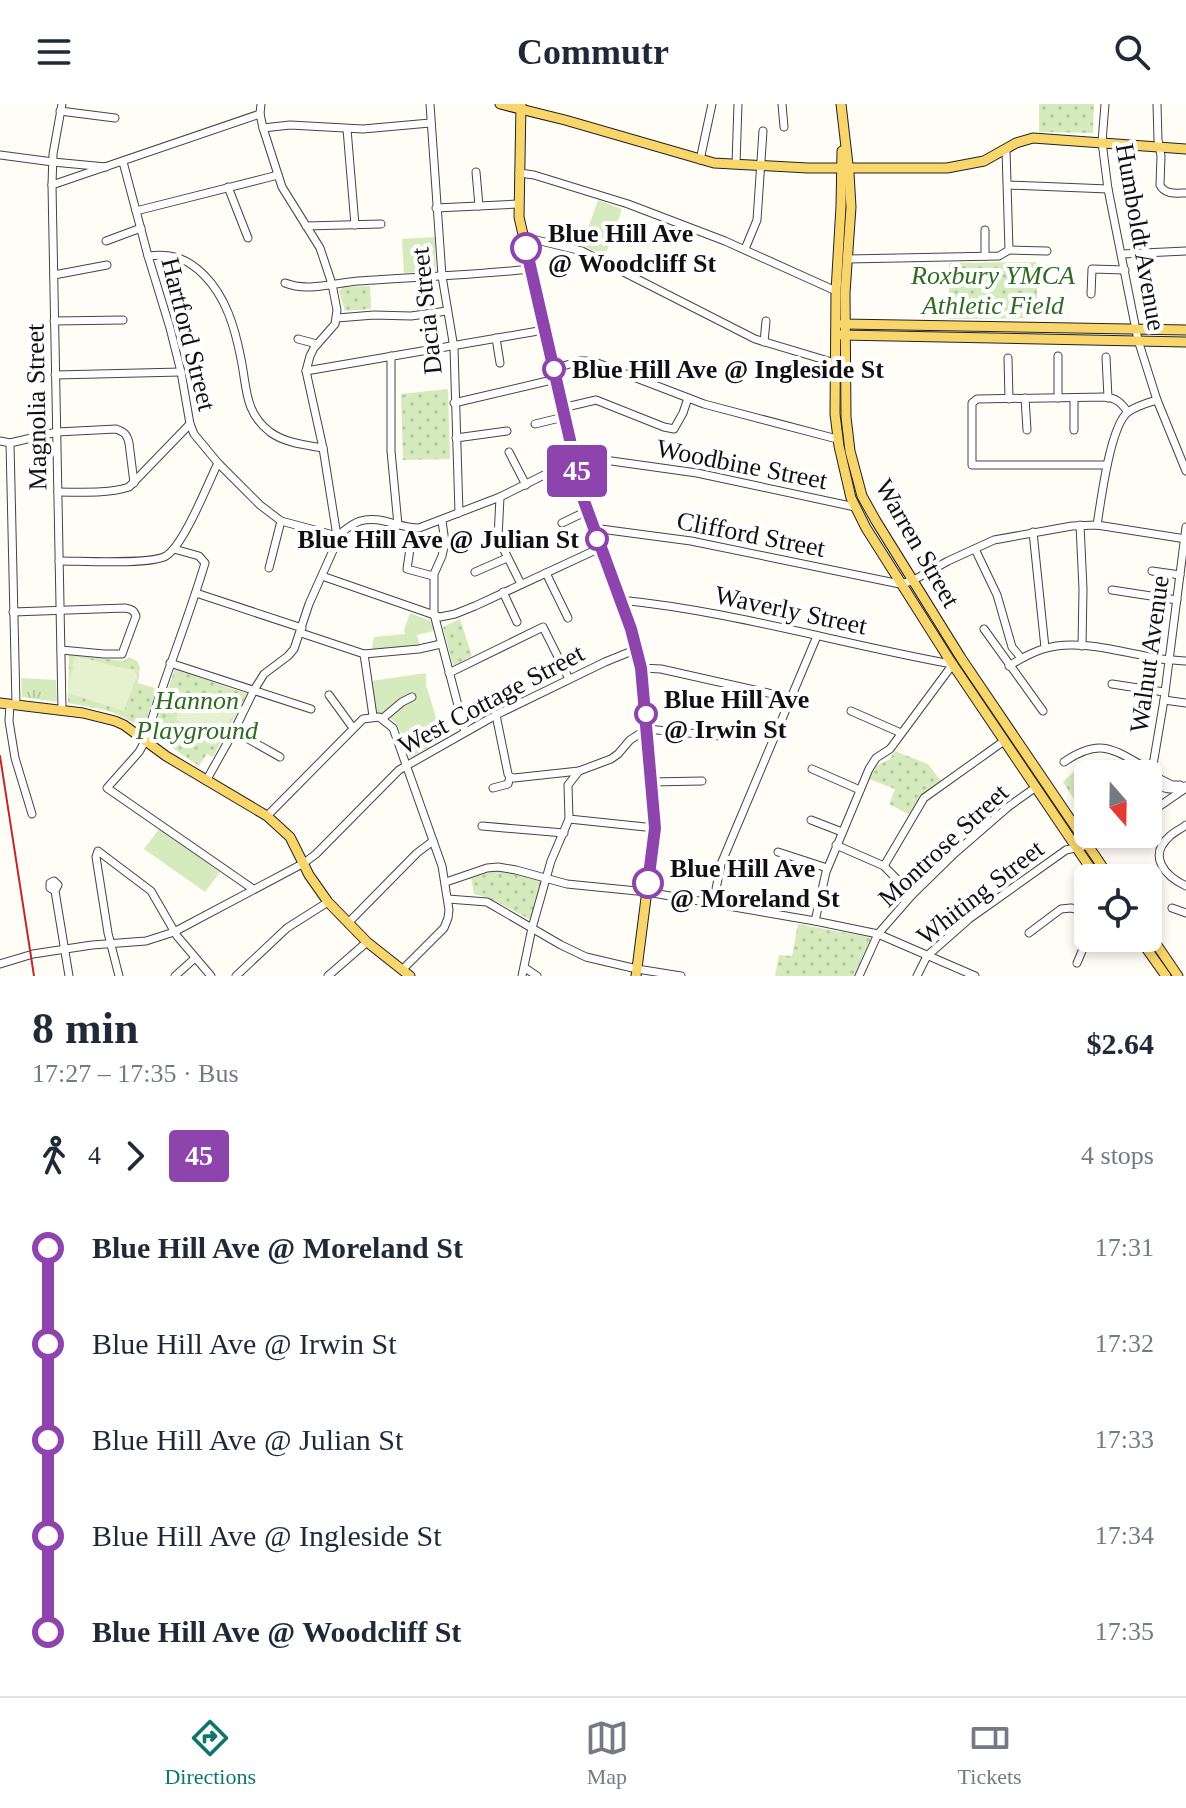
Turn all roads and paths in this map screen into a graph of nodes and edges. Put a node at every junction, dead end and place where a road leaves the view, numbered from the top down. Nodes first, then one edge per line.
1 (261, 104) edge
2 (430, 104) edge
3 (500, 104) edge
4 (712, 104) edge
5 (738, 104) edge
6 (782, 104) edge
7 (841, 104) edge
8 (1105, 104) edge
9 (1157, 104) edge
10 (521, 107) edge
11 (61, 108) edge
12 (260, 114) junction
13 (115, 118) dead end
14 (430, 123) junction
15 (784, 127) dead end
16 (263, 128) junction
17 (347, 129) junction
18 (763, 131) dead end
19 (1102, 142) junction
20 (1160, 147) junction
21 (1186, 149) edge
22 (1006, 150) junction
23 (0, 155) edge
24 (700, 160) junction
25 (53, 162) junction
26 (123, 162) junction
27 (736, 164) junction
28 (762, 166) junction
29 (108, 167) junction
30 (845, 168) junction
31 (476, 172) dead end
32 (519, 173) junction
33 (278, 175) junction
34 (52, 185) junction
35 (1008, 185) junction
36 (228, 187) junction
37 (1108, 189) junction
38 (1186, 193) edge
39 (518, 204) junction
40 (479, 206) junction
41 (436, 208) junction
42 (136, 211) junction
43 (381, 224) dead end
44 (355, 225) junction
45 (306, 226) junction
46 (141, 228) junction
47 (985, 230) dead end
48 (524, 237) junction
49 (248, 238) dead end
50 (106, 241) dead end
51 (745, 249) junction
52 (1009, 250) junction
53 (1047, 251) dead end
54 (1186, 251) edge
55 (1122, 254) junction
56 (148, 256) junction
57 (985, 256) junction
58 (848, 259) junction
59 (107, 265) dead end
60 (531, 269) junction
61 (1125, 270) junction
62 (54, 275) junction
63 (442, 276) junction
64 (285, 283) dead end
65 (332, 284) junction
66 (836, 291) junction
67 (1091, 294) dead end
68 (447, 311) junction
69 (337, 318) junction
70 (123, 320) dead end
71 (54, 321) junction
72 (766, 321) dead end
73 (1135, 328) junction
74 (840, 329) junction
75 (544, 330) junction
76 (1186, 330) edge
77 (496, 338) junction
78 (298, 339) dead end
79 (1138, 340) junction
80 (764, 342) junction
81 (1186, 342) edge
82 (317, 344) junction
83 (454, 345) junction
84 (391, 356) junction
85 (1058, 356) dead end
86 (1106, 357) dead end
87 (1008, 358) dead end
88 (500, 363) dead end
89 (835, 363) junction
90 (306, 371) junction
91 (181, 372) junction
92 (555, 374) junction
93 (55, 375) junction
94 (688, 398) junction
95 (1025, 398) junction
96 (1058, 398) junction
97 (1074, 398) junction
98 (1108, 398) junction
99 (1009, 399) junction
100 (1157, 400) junction
101 (454, 403) junction
102 (563, 412) junction
103 (1128, 412) junction
104 (190, 424) junction
105 (535, 424) dead end
106 (1027, 430) dead end
107 (1074, 430) dead end
108 (507, 431) dead end
109 (57, 432) junction
110 (456, 438) junction
111 (837, 439) junction
112 (0, 441) edge
113 (10, 443) junction
114 (323, 448) junction
115 (509, 452) dead end
116 (574, 460) junction
117 (218, 463) junction
118 (1107, 465) junction
119 (1185, 467) edge
120 (134, 483) junction
121 (526, 485) junction
122 (58, 492) junction
123 (500, 497) junction
124 (855, 507) junction
125 (587, 511) junction
126 (459, 513) junction
127 (281, 521) junction
128 (442, 521) junction
129 (562, 523) dead end
130 (398, 525) junction
131 (1080, 525) junction
132 (1097, 525) junction
133 (1186, 527) edge
134 (413, 528) junction
135 (593, 528) junction
136 (1033, 532) junction
137 (337, 536) junction
138 (1185, 539) edge
139 (600, 548) junction
140 (174, 549) junction
141 (975, 549) junction
142 (507, 558) junction
143 (59, 561) junction
144 (269, 568) dead end
145 (1152, 571) dead end
146 (475, 572) dead end
147 (546, 573) junction
148 (322, 576) junction
149 (433, 576) junction
150 (1182, 577) edge
151 (912, 581) junction
152 (521, 584) junction
153 (900, 584) junction
154 (1112, 590) dead end
155 (503, 592) junction
156 (196, 593) junction
157 (620, 600) junction
158 (1177, 600) junction
159 (60, 609) junction
160 (13, 612) junction
161 (434, 614) junction
162 (568, 618) dead end
163 (517, 622) dead end
164 (984, 629) dead end
165 (302, 630) junction
166 (817, 636) junction
167 (441, 644) junction
168 (1082, 646) junction
169 (1045, 648) junction
170 (637, 649) junction
171 (61, 650) junction
172 (364, 654) junction
173 (1021, 658) junction
174 (1169, 660) junction
175 (957, 661) junction
176 (1186, 661) edge
177 (170, 663) junction
178 (1009, 666) junction
179 (641, 668) junction
180 (449, 673) junction
181 (569, 679) junction
182 (1112, 684) dead end
183 (254, 690) junction
184 (329, 695) dead end
185 (1164, 696) junction
186 (412, 697) dead end
187 (790, 698) junction
188 (1186, 703) edge
189 (9, 704) edge
190 (311, 709) dead end
191 (62, 710) junction
192 (851, 711) dead end
193 (1043, 711) dead end
194 (496, 715) junction
195 (373, 716) junction
196 (383, 718) junction
197 (353, 728) junction
198 (647, 729) junction
199 (234, 731) junction
200 (465, 732) junction
201 (901, 733) junction
202 (730, 737) dead end
203 (145, 741) junction
204 (1004, 741) junction
205 (280, 757) dead end
206 (1125, 760) edge
207 (1153, 760) edge
208 (1064, 762) dead end
209 (406, 766) junction
210 (812, 769) dead end
211 (579, 771) junction
212 (510, 777) junction
213 (206, 781) junction
214 (702, 781) dead end
215 (651, 782) junction
216 (1162, 785) edge
217 (1186, 786) edge
218 (1036, 787) junction
219 (493, 788) dead end
220 (860, 790) junction
221 (1162, 804) edge
222 (32, 814) dead end
223 (267, 816) junction
224 (569, 819) junction
225 (811, 820) dead end
226 (1186, 825) edge
227 (482, 826) dead end
228 (655, 828) junction
229 (842, 832) junction
230 (564, 833) junction
231 (1074, 834) edge
232 (1074, 836) edge
233 (433, 841) junction
234 (836, 845) junction
235 (1074, 848) edge
236 (1084, 848) edge
237 (778, 852) dead end
238 (304, 863) junction
239 (1098, 864) edge
240 (884, 866) junction
241 (827, 868) junction
242 (548, 878) junction
243 (446, 882) junction
244 (1186, 886) edge
245 (253, 889) junction
246 (55, 891) dead end
247 (647, 892) junction
248 (912, 895) junction
249 (448, 899) junction
250 (328, 902) junction
251 (713, 904) junction
252 (1172, 908) dead end
253 (1074, 909) edge
254 (1186, 913) edge
255 (815, 921) junction
256 (349, 922) junction
257 (532, 928) junction
258 (174, 932) junction
259 (1029, 933) dead end
260 (878, 934) junction
261 (367, 942) junction
262 (110, 944) junction
263 (64, 949) junction
264 (1082, 952) edge
265 (1149, 952) edge
266 (1162, 952) edge
267 (927, 956) junction
268 (195, 958) junction
269 (1077, 963) dead end
270 (0, 964) edge
271 (524, 972) edge
272 (637, 973) edge
273 (405, 974) edge
274 (659, 974) edge
275 (69, 976) edge
276 (119, 976) edge
277 (175, 976) edge
278 (211, 976) edge
279 (236, 976) edge
280 (328, 976) edge
281 (537, 976) edge
282 (681, 976) edge
283 (859, 976) edge
284 (917, 976) edge
285 (975, 976) edge
286 (1166, 976) edge
287 (1178, 976) edge

1 - 12 street
2 - 14 street, Dacia Street
3 - 10 main road
4 - 24 street
5 - 27 street
6 - 15 street
7 - 30 main road, Warren Street
8 - 19 street, Humboldt Avenue
9 - 20 street
10 - 24 main road
10 - 32 main road
11 - 13 street
11 - 25 street, Magnolia Street
12 - 16 street
12 - 26 street
14 - 17 street
14 - 41 street, Dacia Street
16 - 17 street
16 - 33 street
17 - 44 street
18 - 28 street
19 - 20 main road
19 - 22 main road
19 - 37 street, Humboldt Avenue
20 - 21 main road
20 - 38 street
22 - 30 main road
22 - 35 street
23 - 25 street
24 - 27 main road
25 - 29 street
25 - 34 street, Magnolia Street
26 - 29 street
26 - 42 street, Hartford Street
27 - 28 main road
28 - 30 main road
28 - 51 street
29 - 34 street
30 - 58 main road, Warren Street
30 - 66 main road, Warren Street
31 - 40 street
32 - 39 main road
32 - 51 street
33 - 36 street
33 - 45 street
34 - 62 street, Magnolia Street
35 - 37 street
35 - 52 street
36 - 42 street
36 - 49 street
37 - 55 street, Humboldt Avenue
39 - 40 street
39 - 48 main road
40 - 41 street
41 - 63 street, Dacia Street
42 - 46 street, Hartford Street
43 - 44 street
44 - 45 street
45 - 65 street
46 - 50 street
46 - 56 street, Hartford Street
47 - 57 street
48 - 60 main road
48 - 80 street
51 - 66 street
52 - 53 street
52 - 57 street
54 - 55 street
55 - 61 street, Humboldt Avenue
56 - 91 street, Hartford Street
56 - 114 street
57 - 58 street
58 - 74 main road, Warren Street
59 - 62 street
60 - 63 street
60 - 75 main road
61 - 67 street
61 - 73 street, Humboldt Avenue
62 - 71 street, Magnolia Street
63 - 65 street
63 - 68 street, Dacia Street
64 - 65 street
65 - 69 street
66 - 74 main road, Warren Street
68 - 69 street
68 - 83 street, Dacia Street
69 - 82 street
70 - 71 street
71 - 93 street, Magnolia Street
72 - 80 street
73 - 74 main road
73 - 76 main road
73 - 79 street, Humboldt Avenue
74 - 79 main road
74 - 89 main road, Warren Street
74 - 151 main road, Warren Street
75 - 77 street
75 - 92 main road
77 - 83 street
77 - 88 street
78 - 82 street
79 - 81 main road
79 - 100 street, Humboldt Avenue
80 - 89 street
82 - 90 street
83 - 84 street
83 - 101 street, Dacia Street
84 - 90 street
84 - 130 street
85 - 96 street
86 - 98 street
87 - 99 street
89 - 111 main road, Warren Street
90 - 114 street
91 - 93 street
91 - 104 street, Hartford Street
92 - 94 street
92 - 101 street
92 - 102 main road
93 - 109 street, Magnolia Street
94 - 102 street
94 - 111 street
95 - 96 street
95 - 99 street
95 - 106 street
96 - 97 street
97 - 98 street
97 - 107 street
98 - 103 street
99 - 118 street
100 - 103 street
100 - 119 street, Humboldt Avenue
101 - 110 street, Dacia Street
102 - 105 street
102 - 116 main road
103 - 118 street
104 - 117 street, Hartford Street
104 - 120 street
108 - 110 street
109 - 113 street
109 - 120 street
109 - 122 street, Magnolia Street
110 - 126 street, Dacia Street
111 - 124 main road, Warren Street
112 - 113 street
113 - 160 street
114 - 137 street
115 - 121 street
116 - 121 street
116 - 124 street, Woodbine Street
116 - 125 main road
117 - 127 street, Hartford Street
117 - 140 street
118 - 132 street
120 - 122 street
121 - 123 street
122 - 143 street, Magnolia Street
123 - 126 street
123 - 142 street
124 - 153 main road, Warren Street
125 - 129 street
125 - 135 main road
126 - 128 street
127 - 137 street, Hartford Street
127 - 144 street
128 - 134 street
128 - 149 street
130 - 134 street
130 - 137 street
131 - 132 street
131 - 136 street
131 - 168 street
132 - 138 street
133 - 138 street, Walnut Avenue
134 - 149 street
135 - 139 main road
135 - 153 street, Clifford Street
136 - 141 street
136 - 169 street
137 - 148 street
138 - 150 street, Walnut Avenue
139 - 147 street
139 - 157 main road
140 - 143 street
140 - 156 street
141 - 151 street
141 - 173 street
142 - 146 street
142 - 152 street
143 - 159 street, Magnolia Street
145 - 150 street
147 - 152 street
147 - 162 street
148 - 161 street
148 - 165 street
149 - 161 street
150 - 158 street, Walnut Avenue
151 - 153 street
151 - 175 main road, Warren Street
152 - 155 street
153 - 175 main road, Warren Street
154 - 158 street
155 - 161 street
155 - 163 street
156 - 165 street
156 - 177 street
157 - 166 street, Waverly Street
157 - 170 main road
158 - 174 street, Walnut Avenue
159 - 160 street
159 - 171 street, Magnolia Street
159 - 171 street
160 - 189 street
161 - 167 street
164 - 178 street
165 - 172 street
165 - 183 street
166 - 175 street, Waverly Street
166 - 187 street
167 - 172 street
167 - 180 street
168 - 169 street
168 - 174 street
169 - 173 street
170 - 179 main road
170 - 181 street, West Cottage Street
171 - 191 street, Magnolia Street
172 - 195 street
173 - 178 street
174 - 176 street
174 - 185 street, Walnut Avenue
175 - 201 street
175 - 204 main road, Warren Street
175 - 231 main road, Warren Street
177 - 183 street
177 - 203 street
178 - 193 street
179 - 187 street
179 - 198 main road
180 - 181 street
180 - 200 street
181 - 194 street, West Cottage Street
182 - 185 street
183 - 190 street
183 - 199 street
184 - 197 street
185 - 188 street
185 - 207 street, Walnut Avenue
186 - 196 street
187 - 251 street
189 - 191 main road
189 - 222 street
191 - 203 main road
192 - 201 street
194 - 200 street, West Cottage Street
194 - 212 street
195 - 196 street
195 - 197 street
196 - 209 street
197 - 223 street
198 - 202 street
198 - 211 street
198 - 215 main road
199 - 205 street
199 - 213 street
200 - 209 street, West Cottage Street
201 - 220 street
203 - 213 main road
203 - 245 street
204 - 218 main road, Warren Street
204 - 240 street
206 - 208 street
209 - 233 street
209 - 238 street, West Cottage Street
210 - 220 street
211 - 212 street
211 - 224 street
212 - 219 street
213 - 223 main road
214 - 215 street
215 - 228 main road
216 - 217 street
217 - 221 street
218 - 232 main road, Warren Street
218 - 248 street, Montrose Street
220 - 229 street
223 - 238 main road
224 - 228 street
224 - 230 street
225 - 229 street
226 - 244 street
227 - 230 street
228 - 247 main road
229 - 234 street
230 - 242 street
233 - 243 street
233 - 256 street
234 - 240 street
234 - 241 street
235 - 267 street, Whiting Street
236 - 239 main road, Warren Street
237 - 241 street
238 - 245 street, West Cottage Street
238 - 250 main road
240 - 248 street
241 - 255 street
242 - 243 street
242 - 247 street
242 - 257 street
243 - 249 street
245 - 258 street, West Cottage Street
246 - 263 street
247 - 251 street
247 - 272 main road
248 - 260 street, Montrose Street
249 - 257 street
249 - 273 street
250 - 256 main road
250 - 279 street
251 - 255 street
252 - 254 street
253 - 259 street
255 - 260 street
256 - 261 main road
257 - 271 street
257 - 272 street
258 - 262 street, West Cottage Street
258 - 262 street
258 - 268 street
260 - 267 street
260 - 283 street, Montrose Street
261 - 273 main road
261 - 280 street
262 - 263 street, West Cottage Street
262 - 276 street
263 - 270 street, West Cottage Street
263 - 275 street
264 - 269 street
265 - 286 main road
266 - 287 main road
267 - 284 street, Whiting Street
267 - 285 street
268 - 277 street
268 - 278 street
271 - 281 street
272 - 274 street
274 - 282 street

